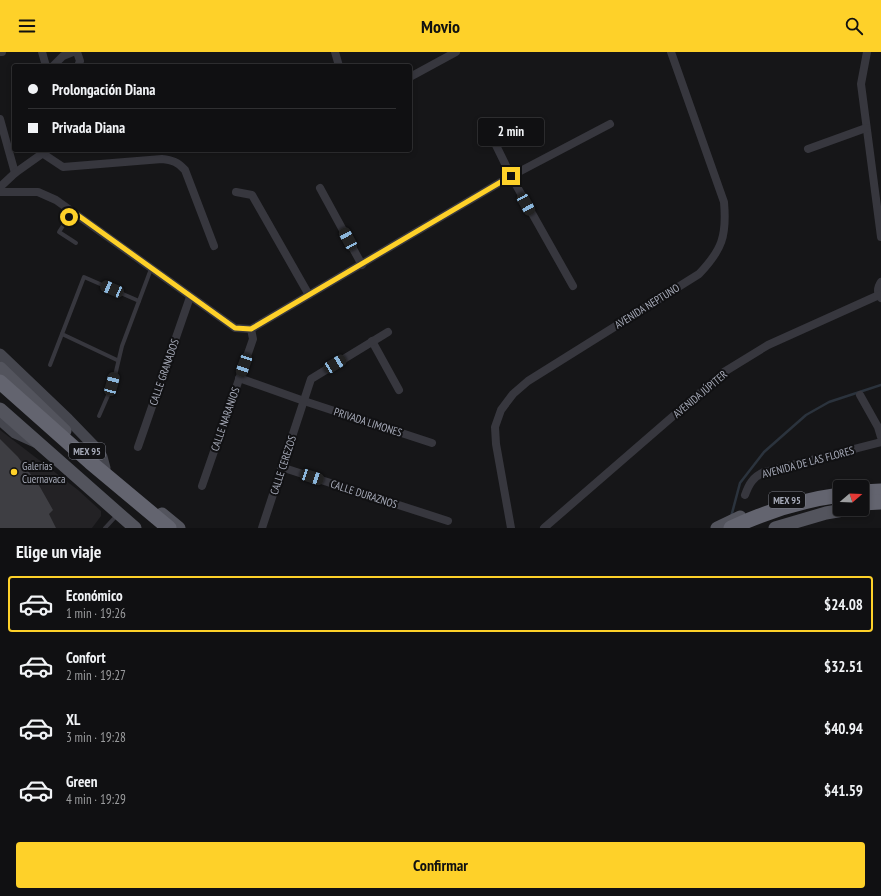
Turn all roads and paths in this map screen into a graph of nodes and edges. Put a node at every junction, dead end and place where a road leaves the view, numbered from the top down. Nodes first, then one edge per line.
1 (42, 52) edge
2 (73, 52) edge
3 (77, 52) edge
4 (335, 52) edge
5 (456, 52) edge
6 (671, 52) edge
7 (867, 52) edge
8 (45, 64) edge
9 (57, 64) edge
10 (79, 64) edge
11 (338, 64) edge
12 (412, 76) edge
13 (0, 119) edge
14 (610, 124) dead end
15 (866, 128) junction
16 (489, 131) dead end
17 (808, 149) dead end
18 (45, 152) edge
19 (15, 173) junction
20 (511, 176) junction
21 (0, 187) edge
22 (320, 188) dead end
23 (0, 192) edge
24 (236, 192) dead end
25 (72, 211) junction
26 (881, 237) edge
27 (76, 243) dead end
28 (214, 246) dead end
29 (362, 265) junction
30 (151, 269) junction
31 (881, 282) edge
32 (573, 286) dead end
33 (309, 295) junction
34 (190, 297) junction
35 (880, 297) edge
36 (139, 301) junction
37 (251, 329) junction
38 (388, 332) dead end
39 (62, 334) junction
40 (372, 341) junction
41 (0, 354) edge
42 (117, 360) junction
43 (50, 365) dead end
44 (0, 368) edge
45 (239, 378) junction
46 (0, 382) edge
47 (398, 390) dead end
48 (0, 394) edge
49 (860, 394) dead end
50 (304, 401) junction
51 (0, 409) edge
52 (99, 416) dead end
53 (0, 420) edge
54 (881, 437) edge
55 (881, 442) edge
56 (37, 443) junction
57 (432, 443) dead end
58 (138, 447) dead end
59 (281, 467) junction
60 (105, 468) junction
61 (202, 486) dead end
62 (881, 486) edge
63 (869, 487) edge
64 (833, 491) edge
65 (881, 491) edge
66 (869, 492) edge
67 (745, 495) dead end
68 (833, 496) edge
69 (881, 502) edge
70 (869, 503) edge
71 (833, 505) edge
72 (881, 507) edge
73 (869, 508) edge
74 (833, 512) edge
75 (118, 514) junction
76 (448, 521) dead end
77 (739, 525) edge
78 (105, 528) edge
79 (135, 528) edge
80 (155, 528) edge
81 (169, 528) edge
82 (179, 528) edge
83 (262, 528) edge
84 (510, 528) edge
85 (544, 528) edge
86 (717, 528) edge
87 (775, 528) edge

1 - 8 street
2 - 9 street
3 - 10 street
4 - 11 street
5 - 12 street
6 - 84 street, AVENIDA NEPTUNO
7 - 15 street
13 - 19 street
14 - 20 street
15 - 17 street
15 - 26 street
16 - 20 street
18 - 19 street
18 - 28 street
19 - 21 street
20 - 29 street
20 - 32 street
22 - 29 street
23 - 25 street
24 - 33 street
25 - 27 lane
25 - 30 street
29 - 33 street
30 - 34 street
30 - 36 lane
31 - 35 street, AVENIDA JÚPITER
33 - 37 street
34 - 37 street
34 - 58 street, CALLE GRANADOS
35 - 85 street, AVENIDA JÚPITER
36 - 39 lane
36 - 42 lane
37 - 45 street, CALLE NARANJOS
38 - 40 street, CALLE CEREZOS
39 - 42 lane
39 - 43 lane
40 - 47 street
40 - 50 street, CALLE CEREZOS
41 - 60 street
42 - 52 lane
44 - 60 main road, MEX 95
45 - 50 street, PRIVADA LIMONES
45 - 61 street, CALLE NARANJOS
46 - 81 highway, MEX 95
48 - 80 highway, MEX 95
49 - 54 street
50 - 57 street, PRIVADA LIMONES
50 - 59 street, CALLE CEREZOS
51 - 56 main road, MEX 95
53 - 56 street
55 - 67 street, AVENIDA DE LAS FLORES
56 - 75 main road, MEX 95
59 - 76 street, CALLE DURAZNOS
59 - 83 street, CALLE CEREZOS
60 - 82 main road, MEX 95
62 - 63 main road
64 - 77 main road, MEX 95
65 - 66 highway
68 - 77 highway, MEX 95
69 - 70 highway
71 - 77 highway, MEX 95
72 - 73 main road
74 - 87 main road, MEX 95
75 - 78 lane
75 - 79 main road, MEX 95
77 - 86 main road, MEX 95

